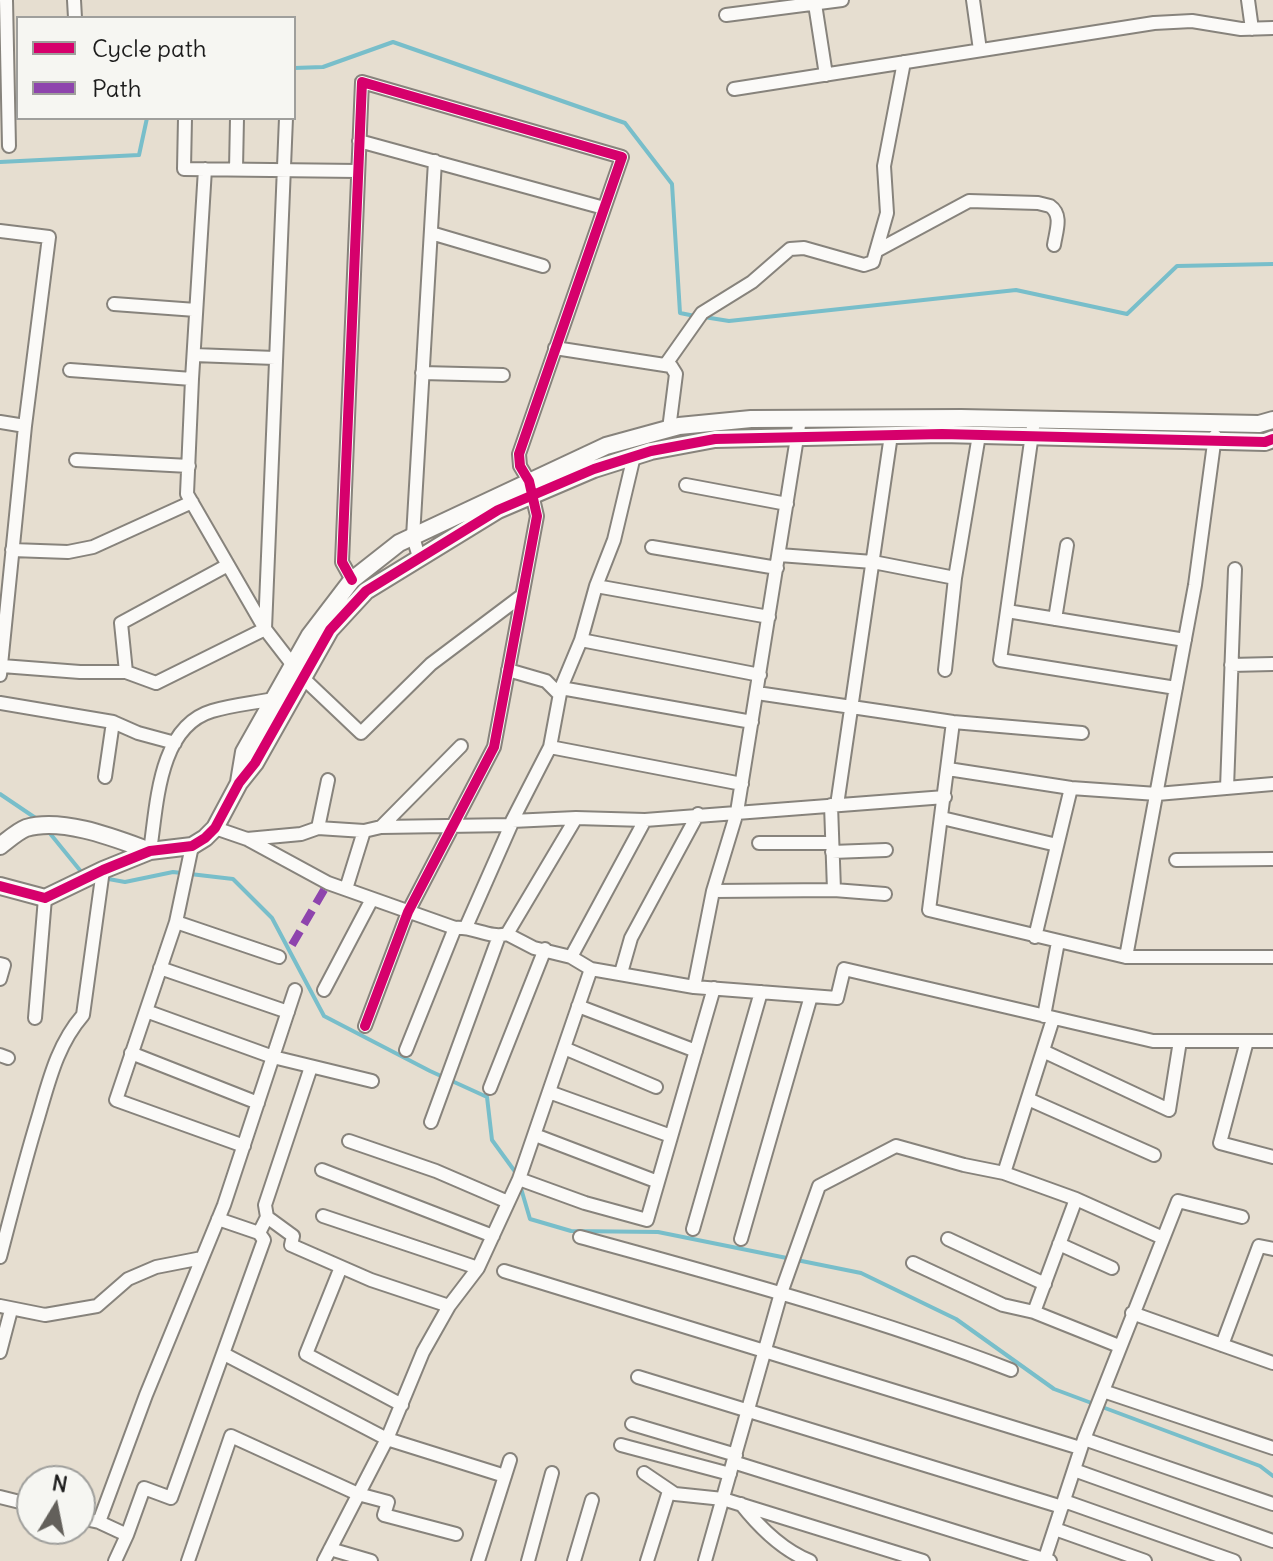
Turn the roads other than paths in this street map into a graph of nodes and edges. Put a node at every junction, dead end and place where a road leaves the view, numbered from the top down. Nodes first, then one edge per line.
1 (842, 0) edge
2 (973, 0) edge
3 (1248, 0) edge
4 (4, 1) edge
5 (815, 4) junction
6 (726, 15) dead end
7 (1273, 28) edge
8 (1252, 29) junction
9 (980, 50) junction
10 (904, 62) junction
11 (826, 75) junction
12 (734, 89) dead end
13 (9, 109) edge
14 (185, 120) edge
15 (237, 120) edge
16 (286, 120) edge
17 (359, 141) junction
18 (9, 146) dead end
19 (435, 161) junction
20 (205, 169) junction
21 (236, 169) junction
22 (283, 170) junction
23 (358, 171) junction
24 (604, 208) junction
25 (0, 231) edge
26 (431, 233) junction
27 (1054, 245) dead end
28 (878, 250) junction
29 (543, 266) dead end
30 (114, 304) dead end
31 (196, 310) junction
32 (555, 348) junction
33 (194, 355) junction
34 (275, 358) junction
35 (666, 364) junction
36 (70, 370) dead end
37 (422, 373) junction
38 (503, 375) dead end
39 (192, 379) junction
40 (800, 419) junction
41 (1273, 420) edge
42 (0, 422) edge
43 (25, 426) junction
44 (1033, 428) junction
45 (669, 429) junction
46 (1215, 432) junction
47 (891, 435) junction
48 (979, 435) junction
49 (797, 437) junction
50 (1273, 439) edge
51 (634, 456) junction
52 (76, 460) dead end
53 (189, 466) junction
54 (686, 485) dead end
55 (531, 488) junction
56 (192, 502) junction
57 (787, 504) junction
58 (413, 537) junction
59 (1067, 545) dead end
60 (652, 547) dead end
61 (12, 550) junction
62 (419, 557) junction
63 (778, 562) junction
64 (873, 562) junction
65 (228, 565) junction
66 (1235, 569) dead end
67 (955, 578) junction
68 (352, 580) junction
69 (596, 586) junction
70 (520, 597) junction
71 (1007, 611) junction
72 (769, 617) junction
73 (1055, 619) junction
74 (265, 629) junction
75 (581, 640) junction
76 (1185, 640) junction
77 (1273, 664) edge
78 (1231, 665) junction
79 (1, 670) edge
80 (508, 670) junction
81 (945, 670) dead end
82 (298, 671) junction
83 (126, 672) junction
84 (760, 675) junction
85 (561, 688) junction
86 (1176, 688) junction
87 (757, 693) junction
88 (274, 699) junction
89 (0, 703) edge
90 (851, 707) junction
91 (113, 722) junction
92 (752, 722) junction
93 (953, 722) junction
94 (1082, 733) dead end
95 (175, 743) junction
96 (461, 746) dead end
97 (550, 747) junction
98 (948, 769) junction
99 (105, 777) dead end
100 (328, 780) dead end
101 (239, 783) junction
102 (742, 784) junction
103 (1273, 784) edge
104 (1071, 788) junction
105 (1227, 788) junction
106 (1157, 794) junction
107 (945, 797) junction
108 (834, 805) junction
109 (737, 812) junction
110 (698, 814) junction
111 (576, 818) junction
112 (942, 818) junction
113 (645, 820) junction
114 (511, 823) junction
115 (381, 827) junction
116 (454, 827) junction
117 (215, 828) junction
118 (318, 828) junction
119 (364, 831) junction
120 (247, 839) junction
121 (759, 843) dead end
122 (1057, 845) junction
123 (0, 846) edge
124 (192, 846) junction
125 (832, 848) junction
126 (886, 850) dead end
127 (150, 851) junction
128 (1273, 859) edge
129 (1176, 860) dead end
130 (103, 870) junction
131 (0, 886) edge
132 (346, 889) junction
133 (834, 890) junction
134 (713, 891) junction
135 (885, 894) dead end
136 (45, 898) junction
137 (372, 899) junction
138 (408, 912) junction
139 (176, 922) junction
140 (460, 928) junction
141 (503, 935) junction
142 (1035, 937) junction
143 (1058, 942) junction
144 (545, 949) junction
145 (279, 957) dead end
146 (571, 957) junction
147 (1126, 957) junction
148 (1273, 957) edge
149 (0, 964) edge
150 (160, 968) junction
151 (591, 969) junction
152 (621, 973) junction
153 (0, 979) edge
154 (694, 987) junction
155 (714, 988) junction
156 (295, 990) dead end
157 (324, 990) dead end
158 (761, 992) junction
159 (811, 996) junction
160 (578, 1006) junction
161 (146, 1011) junction
162 (288, 1012) junction
163 (35, 1018) dead end
164 (1048, 1018) junction
165 (365, 1026) dead end
166 (1180, 1041) junction
167 (1247, 1041) junction
168 (1273, 1041) edge
169 (564, 1048) junction
170 (406, 1050) dead end
171 (696, 1051) junction
172 (1043, 1051) junction
173 (131, 1053) junction
174 (273, 1057) junction
175 (311, 1067) junction
176 (372, 1081) dead end
177 (656, 1087) dead end
178 (490, 1088) dead end
179 (549, 1092) junction
180 (1028, 1099) junction
181 (258, 1103) junction
182 (431, 1122) dead end
183 (535, 1135) junction
184 (671, 1136) junction
185 (349, 1141) dead end
186 (244, 1146) junction
187 (1154, 1155) dead end
188 (1273, 1157) edge
189 (322, 1170) dead end
190 (1004, 1173) junction
191 (658, 1182) junction
192 (517, 1183) junction
193 (1076, 1199) junction
194 (508, 1202) junction
195 (323, 1216) dead end
196 (267, 1217) junction
197 (1242, 1217) dead end
198 (218, 1219) junction
199 (693, 1229) dead end
200 (259, 1233) junction
201 (493, 1236) junction
202 (580, 1237) dead end
203 (1163, 1238) junction
204 (741, 1239) dead end
205 (948, 1239) dead end
206 (1059, 1244) junction
207 (1273, 1249) edge
208 (0, 1257) edge
209 (202, 1258) junction
210 (913, 1263) dead end
211 (341, 1267) junction
212 (478, 1268) junction
213 (1112, 1268) dead end
214 (504, 1271) dead end
215 (1045, 1284) junction
216 (781, 1293) junction
217 (449, 1306) junction
218 (5, 1308) edge
219 (1034, 1312) junction
220 (1132, 1313) junction
221 (1222, 1345) junction
222 (1119, 1346) junction
223 (765, 1351) junction
224 (0, 1352) edge
225 (224, 1354) junction
226 (1273, 1363) edge
227 (1011, 1370) dead end
228 (638, 1377) dead end
229 (1100, 1398) junction
230 (402, 1405) junction
231 (749, 1410) junction
232 (632, 1424) dead end
233 (387, 1439) junction
234 (1082, 1444) junction
235 (621, 1445) dead end
236 (1273, 1448) edge
237 (510, 1460) dead end
238 (733, 1464) junction
239 (1074, 1470) junction
240 (552, 1473) dead end
241 (644, 1473) dead end
242 (505, 1476) junction
243 (669, 1491) junction
244 (358, 1494) junction
245 (723, 1499) junction
246 (592, 1500) dead end
247 (741, 1504) junction
248 (1063, 1504) junction
249 (1273, 1504) edge
250 (96, 1521) edge
251 (99, 1522) junction
252 (1055, 1529) junction
253 (456, 1534) dead end
254 (127, 1535) junction
255 (1273, 1541) edge
256 (330, 1549) junction
257 (1047, 1560) edge
258 (115, 1561) edge
259 (188, 1561) edge
260 (324, 1561) edge
261 (371, 1561) edge
262 (478, 1561) edge
263 (528, 1561) edge
264 (574, 1561) edge
265 (647, 1561) edge
266 (705, 1561) edge
267 (810, 1561) edge
268 (923, 1561) edge
269 (1145, 1561) edge
270 (1234, 1561) edge

1 - 5 street
2 - 9 street
3 - 8 street
4 - 13 street
5 - 6 street
5 - 11 street
7 - 8 street
8 - 9 street
9 - 10 street
10 - 11 street
10 - 28 street
11 - 12 street
13 - 18 street
14 - 20 street
15 - 21 street
16 - 22 street
17 - 19 street
17 - 23 street
17 - 24 street
19 - 24 street
19 - 26 street
20 - 21 street
20 - 31 street
21 - 22 street
22 - 23 street
22 - 34 street
23 - 68 street
24 - 32 street
25 - 43 street
26 - 29 street
26 - 37 street
27 - 28 street
28 - 35 street
30 - 31 street
31 - 33 street
32 - 35 street
32 - 55 street
33 - 34 street
33 - 39 street
34 - 74 street
35 - 45 street
36 - 39 street
37 - 38 street
37 - 58 street
39 - 53 street
40 - 44 street
40 - 45 street
40 - 49 street
41 - 46 street
42 - 43 street
43 - 61 street
44 - 46 street
44 - 48 street
44 - 71 street
45 - 55 street
46 - 50 street
46 - 76 street
47 - 48 street
47 - 49 street
47 - 64 street
48 - 67 street
49 - 51 street
49 - 57 street
51 - 55 street
51 - 69 street
52 - 53 street
53 - 56 street
54 - 57 street
55 - 58 street
55 - 62 street
55 - 70 street
56 - 61 street
56 - 65 street
57 - 63 street
58 - 62 street
58 - 68 street
59 - 73 street
60 - 63 street
61 - 79 street
62 - 82 street
63 - 64 street
63 - 72 street
64 - 67 street
64 - 90 street
65 - 74 street
65 - 83 street
66 - 78 street
67 - 81 street
68 - 82 street
69 - 72 street
69 - 75 street
70 - 80 street
70 - 82 street
71 - 73 street
71 - 86 street
72 - 84 street
73 - 76 street
74 - 82 street
74 - 83 street
75 - 84 street
75 - 85 street
76 - 86 street
77 - 78 street
78 - 105 street
79 - 83 street
80 - 85 street
80 - 116 street
82 - 88 street
82 - 101 street
84 - 87 street
85 - 92 street
85 - 97 street
86 - 106 street
87 - 90 street
87 - 92 street
88 - 95 street
88 - 101 street
89 - 91 street
90 - 93 street
90 - 108 street
91 - 95 street
91 - 99 street
92 - 102 street
93 - 94 street
93 - 98 street
95 - 127 street
96 - 115 street
97 - 102 street
97 - 114 street
98 - 104 street
98 - 107 street
100 - 118 street
101 - 117 street
102 - 109 street
103 - 105 street
104 - 106 street
104 - 122 street
105 - 106 street
106 - 147 street
107 - 108 street
107 - 112 street
108 - 109 street
108 - 125 street
109 - 110 street
109 - 134 street
110 - 113 street
110 - 152 street
111 - 113 street
111 - 114 street
111 - 141 street
112 - 122 street
112 - 142 street
113 - 146 street
114 - 116 street
114 - 140 street
115 - 116 street
115 - 119 street
116 - 138 street
117 - 120 street
117 - 124 street
118 - 119 street
118 - 120 street
119 - 132 street
120 - 132 street
121 - 125 street
122 - 142 street
123 - 127 street
124 - 127 street
124 - 139 street
125 - 126 street
125 - 133 street
127 - 130 street
128 - 129 street
130 - 136 street
130 - 208 street
131 - 136 street
132 - 137 street
133 - 134 street
133 - 135 street
134 - 154 street
136 - 163 street
137 - 138 street
137 - 157 street
138 - 140 street
138 - 165 street
139 - 145 street
139 - 150 street
140 - 141 street
140 - 170 street
141 - 144 street
141 - 182 street
142 - 143 street
143 - 147 street
143 - 164 street
144 - 146 street
144 - 178 street
146 - 151 street
147 - 148 street
149 - 153 street
150 - 161 street
150 - 162 street
151 - 152 street
151 - 160 street
152 - 154 street
154 - 155 street
155 - 158 street
155 - 171 street
156 - 162 street
158 - 159 street
158 - 199 street
159 - 164 street
159 - 204 street
160 - 169 street
160 - 171 street
161 - 173 street
161 - 174 street
162 - 174 street
164 - 166 street
164 - 172 street
166 - 167 street
166 - 172 street
167 - 168 street
167 - 188 street
169 - 177 street
169 - 179 street
171 - 184 street
172 - 180 street
173 - 181 street
173 - 186 street
174 - 175 street
174 - 181 street
175 - 176 street
175 - 196 street
179 - 183 street
179 - 184 street
180 - 187 street
180 - 190 street
181 - 186 street
183 - 191 street
183 - 192 street
184 - 191 street
185 - 194 street
186 - 198 street
189 - 201 street
190 - 193 street
190 - 216 street
191 - 192 street
192 - 194 street
193 - 203 street
193 - 206 street
194 - 201 street
195 - 212 street
196 - 200 street
196 - 211 street
197 - 203 street
198 - 200 street
198 - 209 street
200 - 225 street
201 - 212 street
202 - 216 street
203 - 220 street
205 - 215 street
206 - 213 street
206 - 215 street
207 - 221 street
209 - 218 street
209 - 251 street
210 - 219 street
211 - 217 street
211 - 230 street
212 - 217 street
214 - 223 street
215 - 219 street
216 - 223 street
216 - 227 street
217 - 230 street
218 - 224 street
219 - 222 street
220 - 221 street
220 - 222 street
221 - 226 street
222 - 229 street
223 - 231 street
223 - 234 street
225 - 233 street
225 - 254 street
228 - 231 street
229 - 234 street
229 - 236 street
230 - 233 street
231 - 238 street
231 - 248 street
232 - 238 street
233 - 242 street
233 - 244 street
234 - 239 street
234 - 249 street
235 - 238 street
237 - 242 street
238 - 245 street
238 - 257 street
239 - 248 street
239 - 255 street
240 - 263 street
241 - 243 street
242 - 262 street
243 - 245 street
243 - 265 street
244 - 253 street
244 - 256 street
244 - 259 street
245 - 247 street
245 - 266 street
246 - 264 street
247 - 267 street
247 - 268 street
248 - 252 street
248 - 270 street
250 - 251 street
251 - 254 street
252 - 257 street
252 - 269 street
254 - 258 street
256 - 260 street
256 - 261 street

